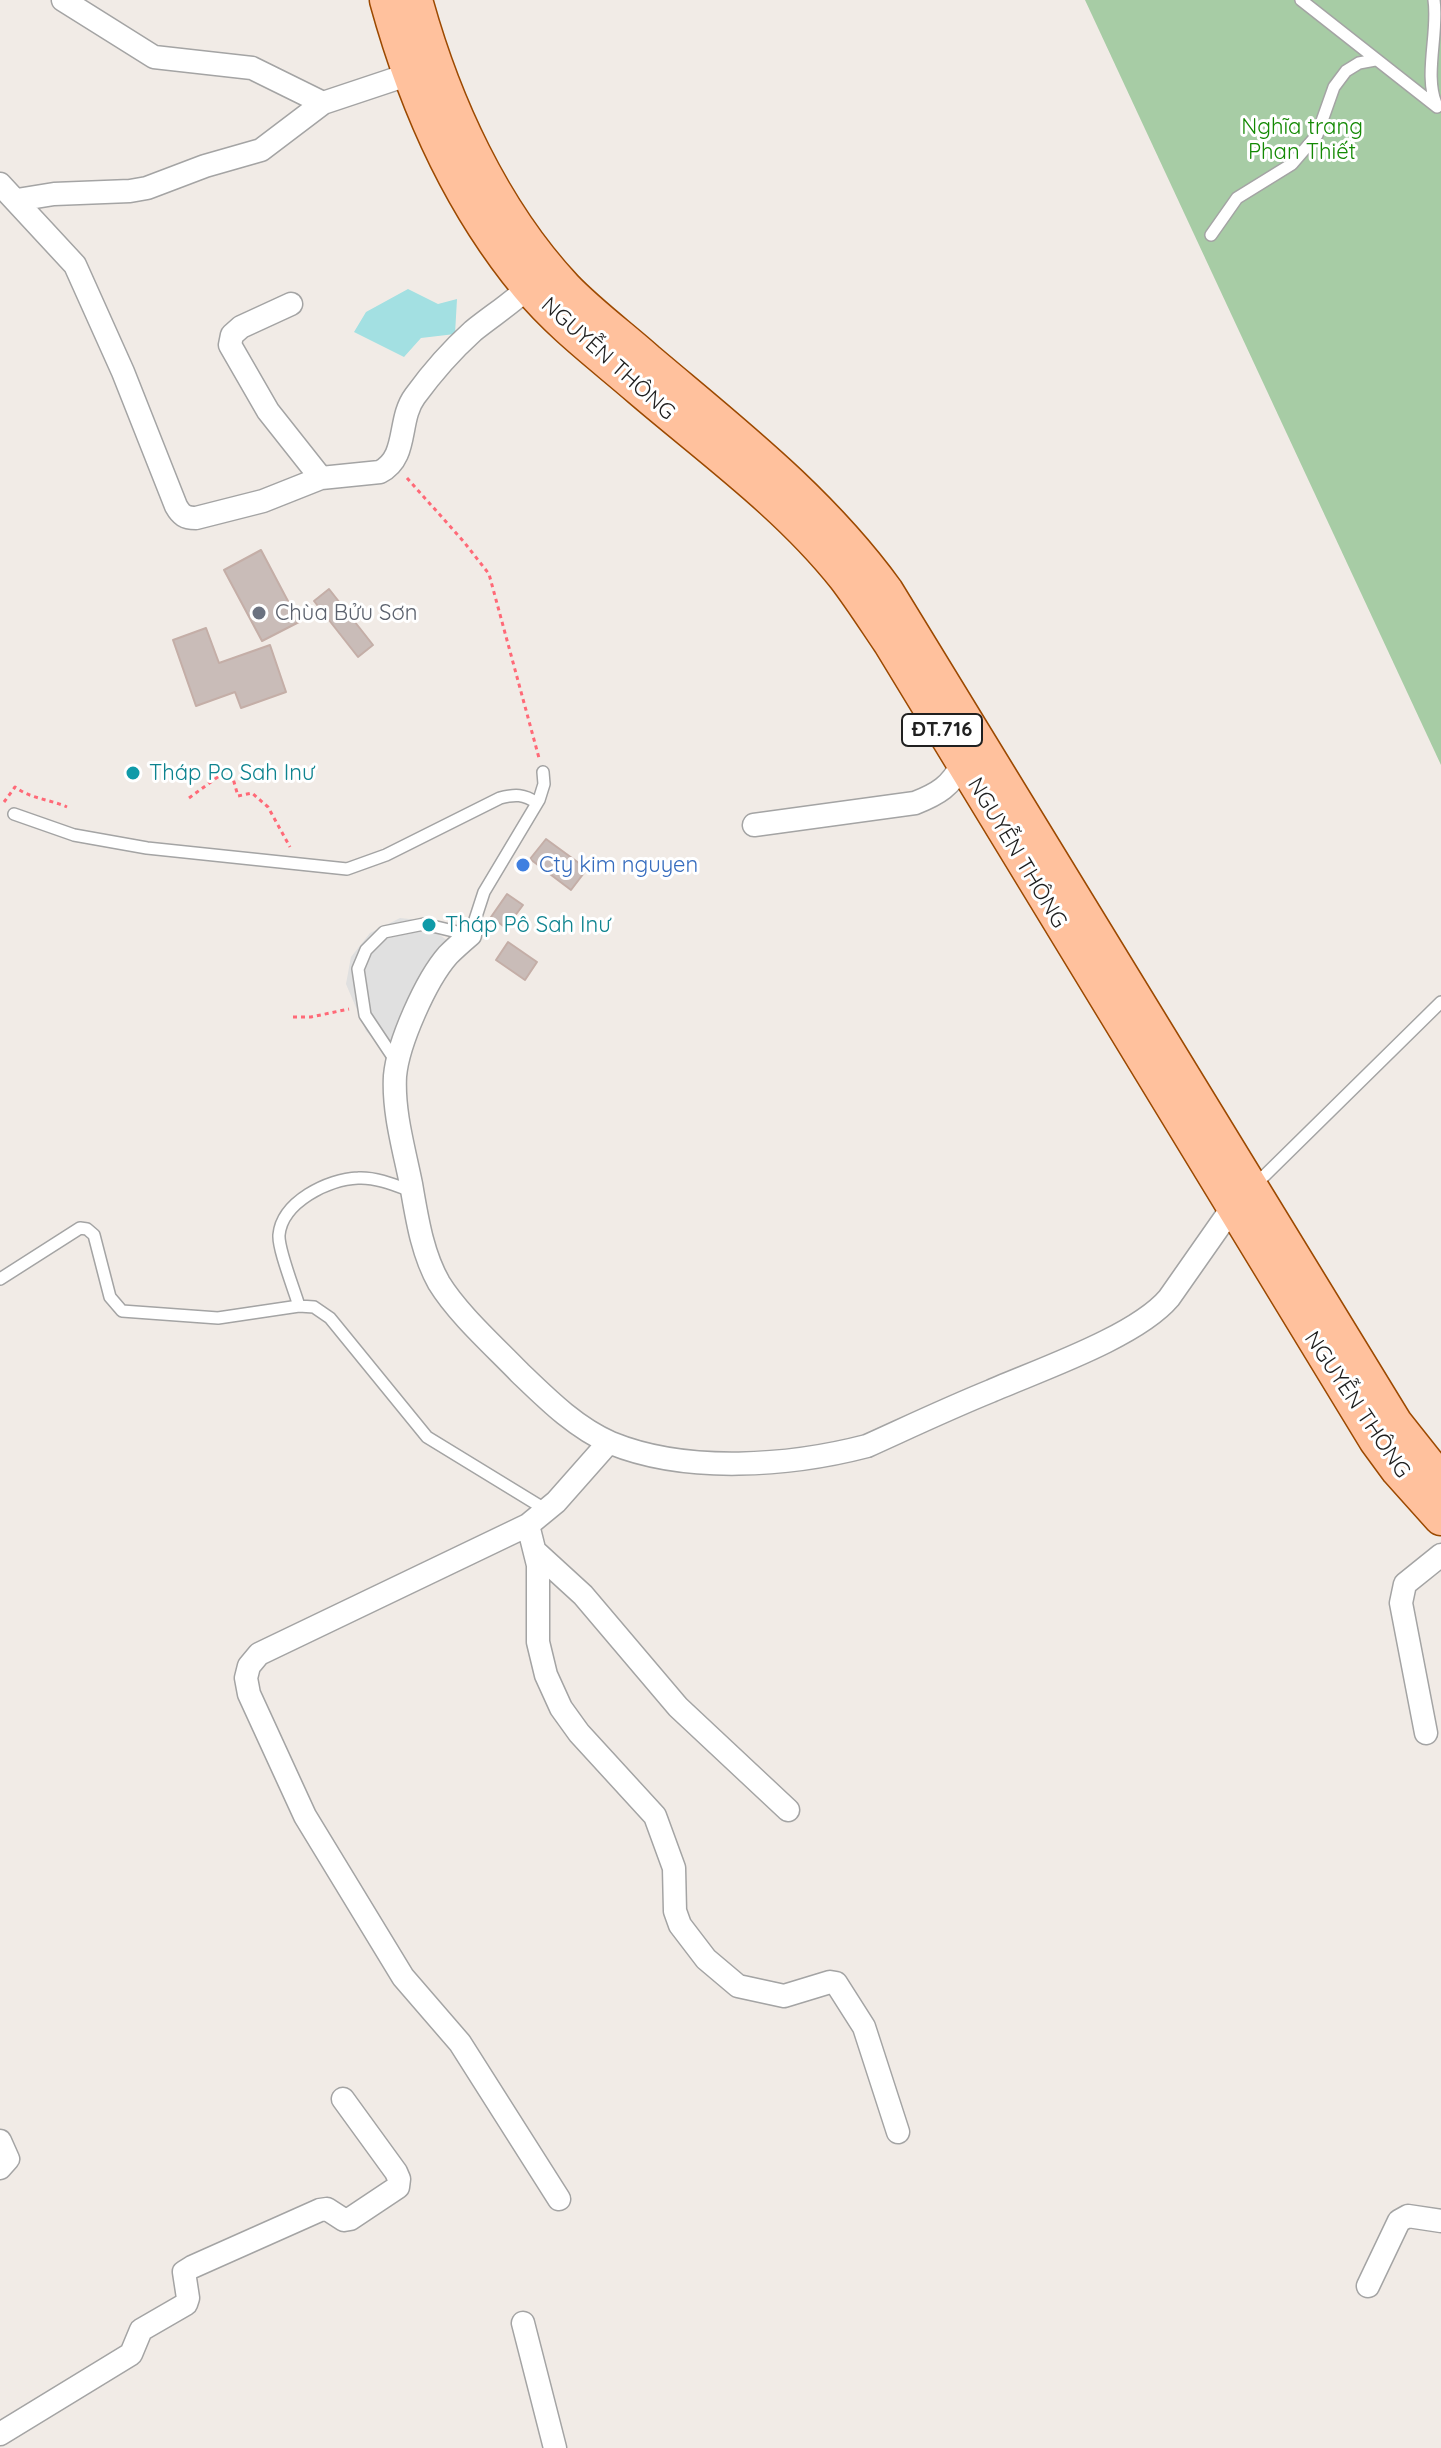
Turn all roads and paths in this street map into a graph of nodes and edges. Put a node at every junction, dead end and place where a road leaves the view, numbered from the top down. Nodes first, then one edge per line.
1 (63, 0) edge
2 (387, 0) edge
3 (415, 0) edge
4 (1301, 0) edge
5 (1434, 0) edge
6 (1375, 60) junction
7 (410, 74) junction
8 (323, 103) junction
9 (1439, 110) edge
10 (0, 184) edge
11 (17, 200) junction
12 (1211, 235) dead end
13 (538, 277) junction
14 (291, 304) dead end
15 (394, 463) junction
16 (321, 478) junction
17 (962, 764) junction
18 (543, 772) joint
19 (189, 798) dead end
20 (537, 803) junction
21 (67, 807) dead end
22 (10, 813) joint
23 (754, 825) dead end
24 (296, 862) junction
25 (470, 935) junction
26 (1441, 1002) edge
27 (346, 1010) dead end
28 (293, 1017) dead end
29 (397, 1063) junction
30 (412, 1191) junction
31 (1242, 1198) junction
32 (0, 1279) edge
33 (299, 1306) junction
34 (609, 1442) junction
35 (1441, 1481) edge
36 (548, 1511) junction
37 (1441, 1518) edge
38 (528, 1525) junction
39 (536, 1552) junction
40 (1441, 1555) edge
41 (1426, 1733) dead end
42 (788, 1810) dead end
43 (343, 2099) dead end
44 (898, 2132) dead end
45 (0, 2141) edge
46 (0, 2168) edge
47 (559, 2199) dead end
48 (1441, 2221) edge
49 (1368, 2286) dead end
50 (523, 2323) dead end
51 (0, 2434) edge
52 (555, 2448) edge

1 - 8 street
2 - 7 main road, NGUYỄN THÔNG / ĐT.716
3 - 13 main road, NGUYỄN THÔNG / ĐT.716
4 - 6 lane
5 - 9 lane
6 - 9 lane
6 - 12 lane
7 - 8 street
7 - 13 main road, NGUYỄN THÔNG / ĐT.716
8 - 11 street
10 - 11 street
11 - 16 street
13 - 15 street
13 - 17 main road, NGUYỄN THÔNG / ĐT.716
13 - 31 main road, NGUYỄN THÔNG / ĐT.716
14 - 16 street
15 - 16 street
15 - 18 path
17 - 23 street
17 - 31 main road, NGUYỄN THÔNG / ĐT.716
18 - 20 lane
19 - 24 path
20 - 24 lane
20 - 25 lane
21 - 22 path
22 - 24 lane
25 - 29 street
25 - 29 lane
26 - 31 lane
27 - 28 path
29 - 30 street
30 - 33 lane
30 - 34 street
31 - 34 street
31 - 35 main road, NGUYỄN THÔNG / ĐT.716
31 - 37 main road, NGUYỄN THÔNG / ĐT.716
32 - 33 lane
33 - 36 lane
34 - 36 street
36 - 38 street
38 - 39 street
38 - 47 street
39 - 42 street
39 - 44 street
40 - 41 street
43 - 51 street
45 - 46 street
48 - 49 street
50 - 52 street

